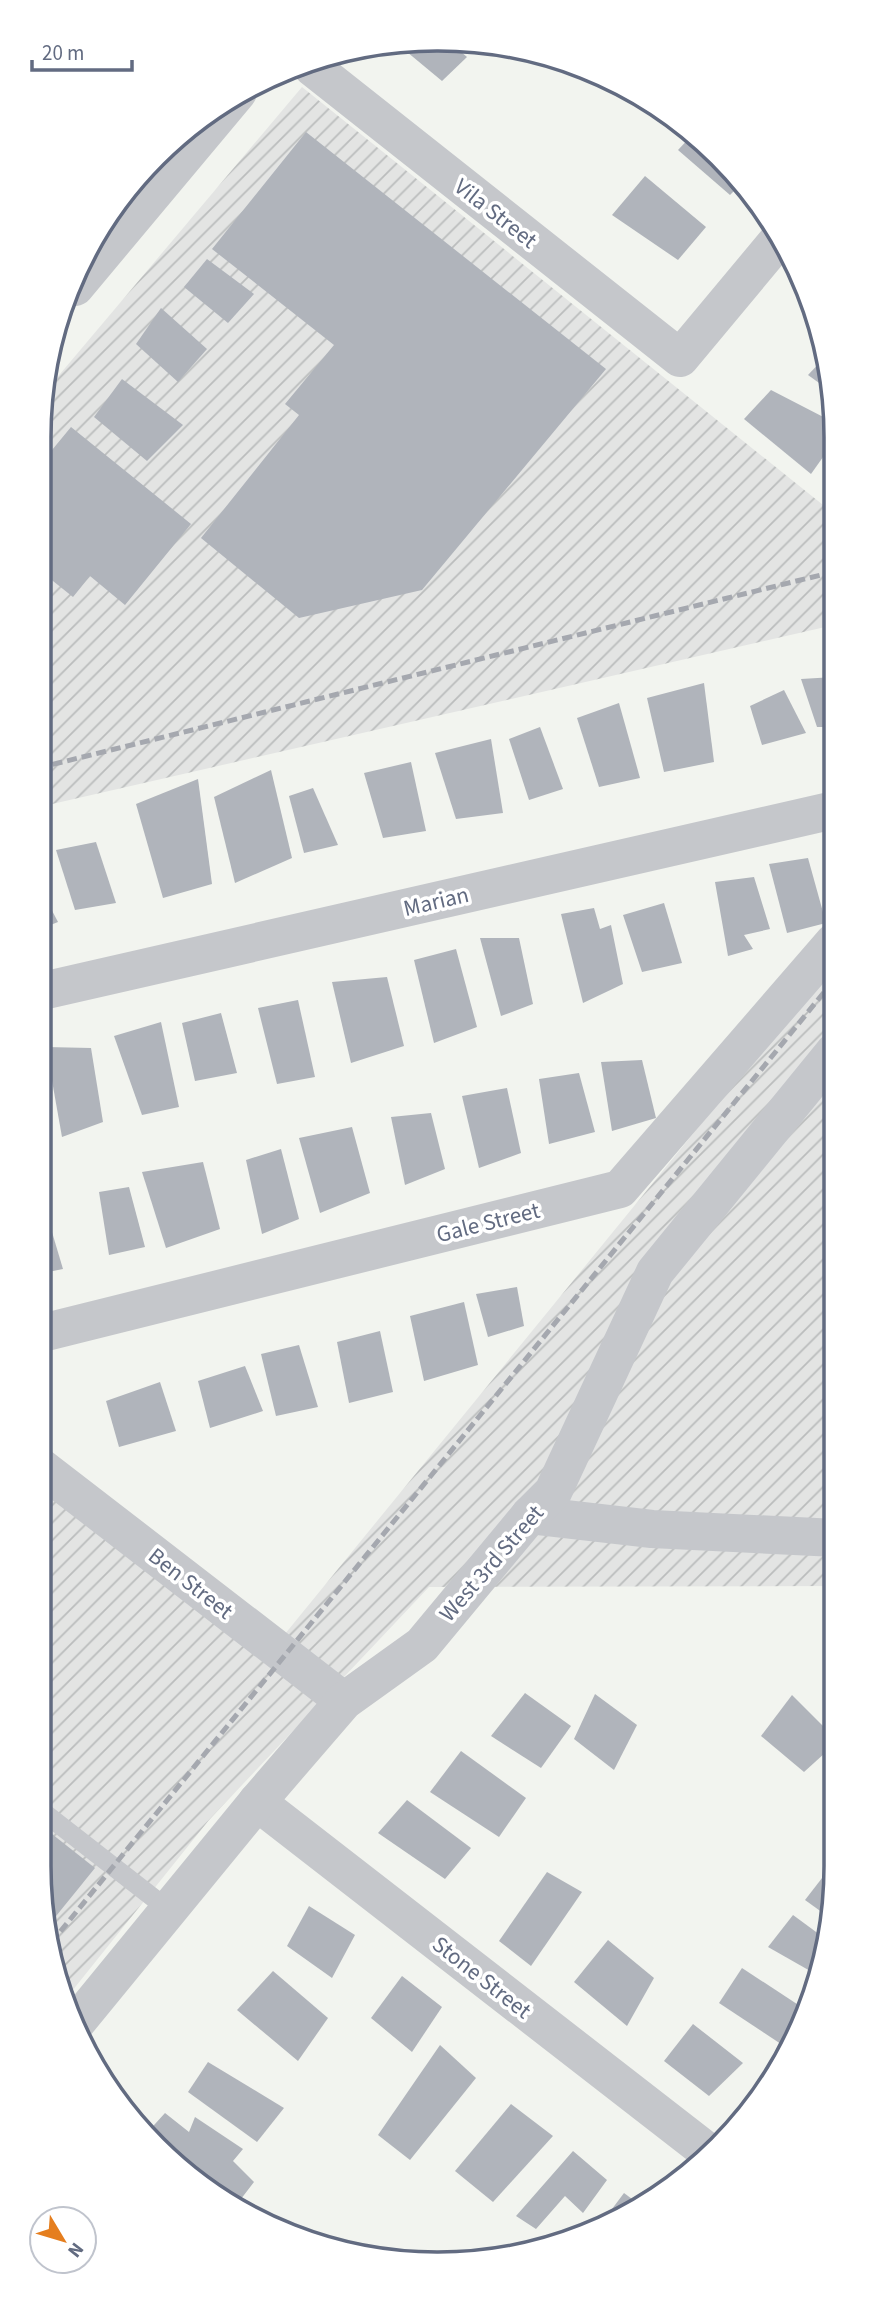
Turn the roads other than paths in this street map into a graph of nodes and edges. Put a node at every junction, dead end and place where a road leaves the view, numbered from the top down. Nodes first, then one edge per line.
1 (316, 70) edge
2 (210, 125) edge
3 (773, 247) edge
4 (89, 270) edge
5 (824, 812) edge
6 (824, 954) edge
7 (51, 989) edge
8 (824, 1064) edge
9 (51, 1331) edge
10 (51, 1475) edge
11 (530, 1515) junction
12 (824, 1537) edge
13 (344, 1701) junction
14 (257, 1802) junction
15 (51, 1818) edge
16 (169, 1910) junction
17 (81, 2016) edge
18 (702, 2147) edge

1 - 3 street, Vila Street
2 - 4 street
5 - 7 street, Marian
6 - 9 street, Gale Street
8 - 11 street, West 3rd Street
10 - 13 street, Ben Street
11 - 12 street
11 - 13 street, West 3rd Street
13 - 14 street, West 3rd Street
14 - 16 street, West 3rd Street
14 - 18 street, Stone Street
15 - 16 lane
16 - 17 street, West 3rd Street

